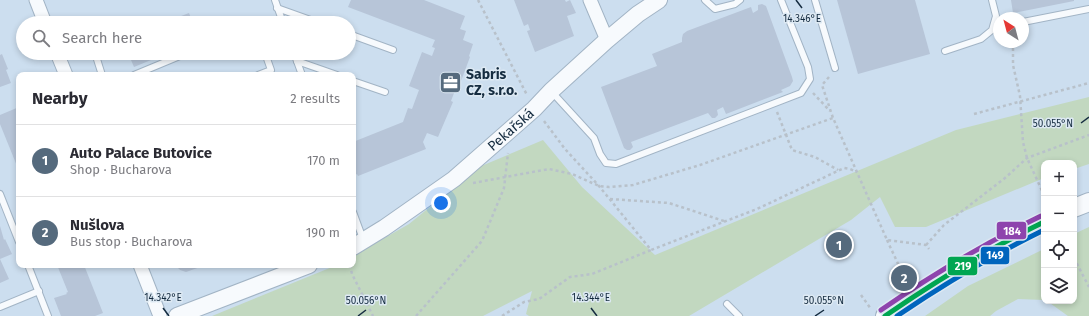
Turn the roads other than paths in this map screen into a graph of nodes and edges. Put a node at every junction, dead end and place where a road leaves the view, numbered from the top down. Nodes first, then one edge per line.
1 (36, 0) edge
2 (274, 0) edge
3 (590, 0) edge
4 (659, 0) edge
5 (705, 0) edge
6 (740, 0) edge
7 (781, 0) edge
8 (815, 0) edge
9 (992, 0) edge
10 (277, 8) junction
11 (1089, 9) edge
12 (997, 12) edge
13 (42, 16) edge
14 (280, 16) edge
15 (299, 16) edge
16 (1029, 21) edge
17 (993, 28) edge
18 (356, 37) edge
19 (606, 40) junction
20 (393, 50) dead end
21 (945, 51) dead end
22 (61, 60) edge
23 (97, 60) edge
24 (170, 60) edge
25 (267, 60) edge
26 (297, 61) joint
27 (835, 68) road end
28 (65, 72) edge
29 (101, 72) edge
30 (141, 72) edge
31 (266, 72) edge
32 (301, 72) edge
33 (328, 72) edge
34 (356, 82) edge
35 (551, 91) junction
36 (384, 92) dead end
37 (0, 194) edge
38 (1089, 202) edge
39 (1077, 207) edge
40 (1041, 224) edge
41 (356, 231) edge
42 (16, 234) edge
43 (358, 244) edge
44 (29, 268) edge
45 (141, 268) edge
46 (301, 268) edge
47 (39, 291) junction
48 (727, 304) dead end
49 (0, 306) edge
50 (878, 313) edge
51 (48, 316) edge
52 (160, 316) edge
53 (177, 316) edge
54 (739, 316) edge

1 - 13 street
2 - 10 lane
3 - 19 street
4 - 19 street, Pekařská
5 - 6 lane
7 - 35 lane
8 - 27 lane
9 - 12 lane
10 - 14 lane
10 - 15 lane
11 - 16 lane
17 - 21 lane
18 - 20 lane
19 - 35 street, Pekařská
22 - 28 street
23 - 29 lane
24 - 30 lane
25 - 31 lane
26 - 32 lane
26 - 33 lane
34 - 36 lane
35 - 43 street, Pekařská
37 - 42 lane
38 - 39 main road
40 - 50 main road
41 - 43 lane
44 - 47 lane
45 - 52 street
46 - 53 street
47 - 49 lane
47 - 51 lane
48 - 54 lane

